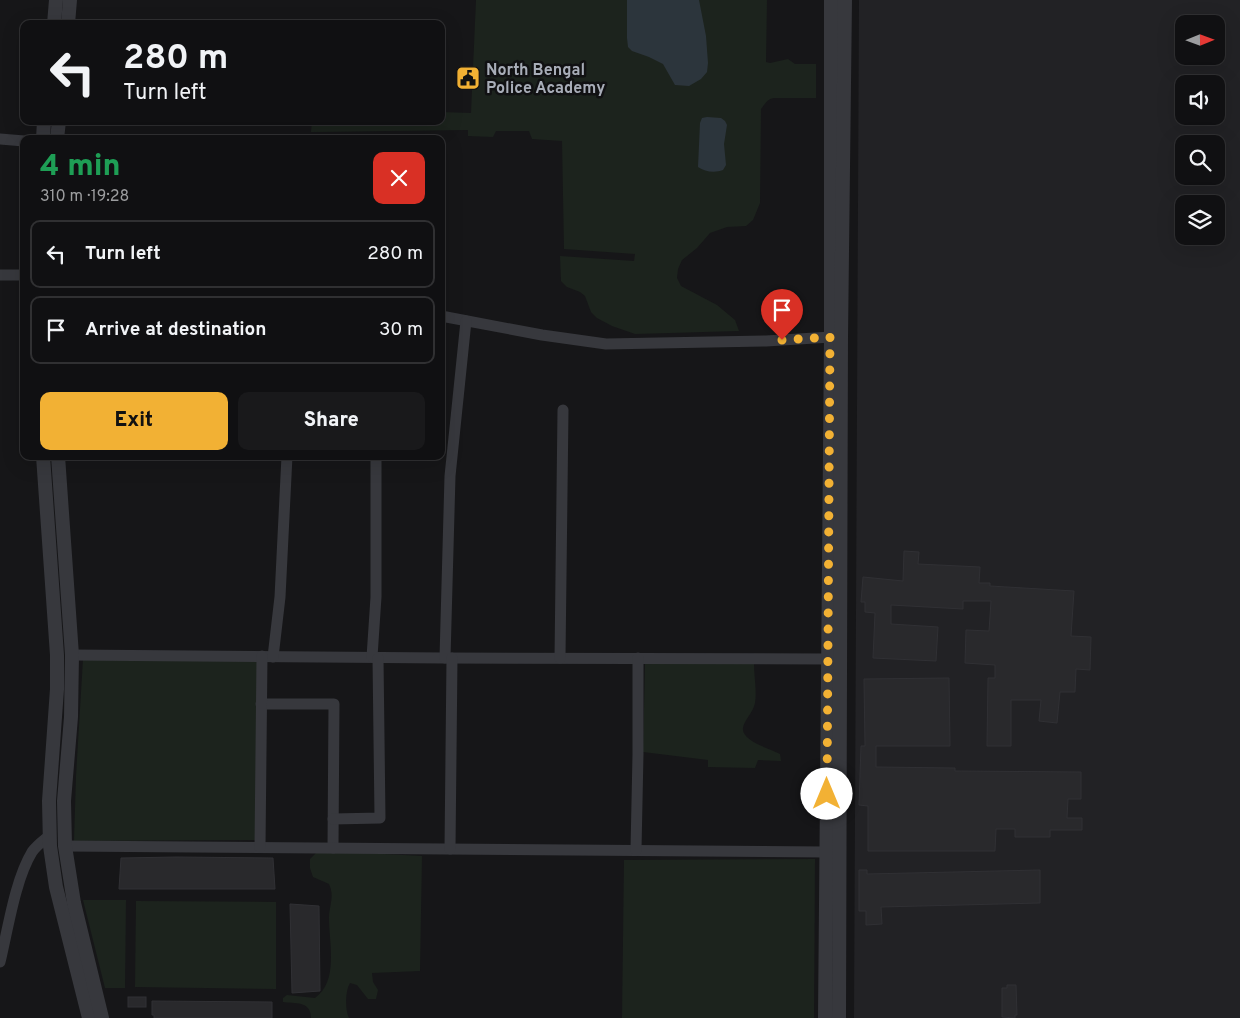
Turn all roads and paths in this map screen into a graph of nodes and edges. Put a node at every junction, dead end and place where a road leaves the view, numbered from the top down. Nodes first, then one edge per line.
1 (56, 0) edge
2 (70, 0) edge
3 (831, 0) edge
4 (845, 0) edge
5 (54, 20) edge
6 (68, 20) edge
7 (0, 139) edge
8 (20, 141) edge
9 (0, 275) edge
10 (20, 275) edge
11 (445, 317) edge
12 (466, 321) junction
13 (830, 337) junction
14 (562, 410) dead end
15 (43, 460) edge
16 (58, 460) edge
17 (287, 460) edge
18 (376, 460) edge
19 (57, 655) junction
20 (72, 655) junction
21 (267, 657) junction
22 (375, 658) junction
23 (449, 658) junction
24 (560, 658) junction
25 (638, 658) junction
26 (828, 658) junction
27 (261, 704) junction
28 (333, 819) junction
29 (50, 841) junction
30 (65, 846) junction
31 (260, 847) junction
32 (333, 848) junction
33 (450, 849) junction
34 (636, 850) junction
35 (833, 852) junction
36 (0, 962) edge
37 (89, 1018) edge
38 (102, 1018) edge
39 (825, 1018) edge
40 (839, 1018) edge

1 - 5 street
2 - 6 street
3 - 13 street
4 - 35 street
7 - 8 street
9 - 10 street
11 - 12 street
12 - 13 street
12 - 23 street
13 - 26 street
14 - 24 street
15 - 19 street
16 - 20 street
17 - 21 street
18 - 22 street
19 - 20 street
19 - 29 street
20 - 21 street
20 - 30 street
21 - 22 street
21 - 27 street
22 - 23 street
22 - 28 street
23 - 24 street
23 - 33 street
24 - 25 street
25 - 26 street
25 - 34 street
26 - 35 street
27 - 28 street
27 - 31 street
28 - 32 street
29 - 30 street
29 - 36 street
29 - 37 street
30 - 31 street
30 - 38 street
31 - 32 street
32 - 33 street
33 - 34 street
34 - 35 street
35 - 39 street
35 - 40 street

